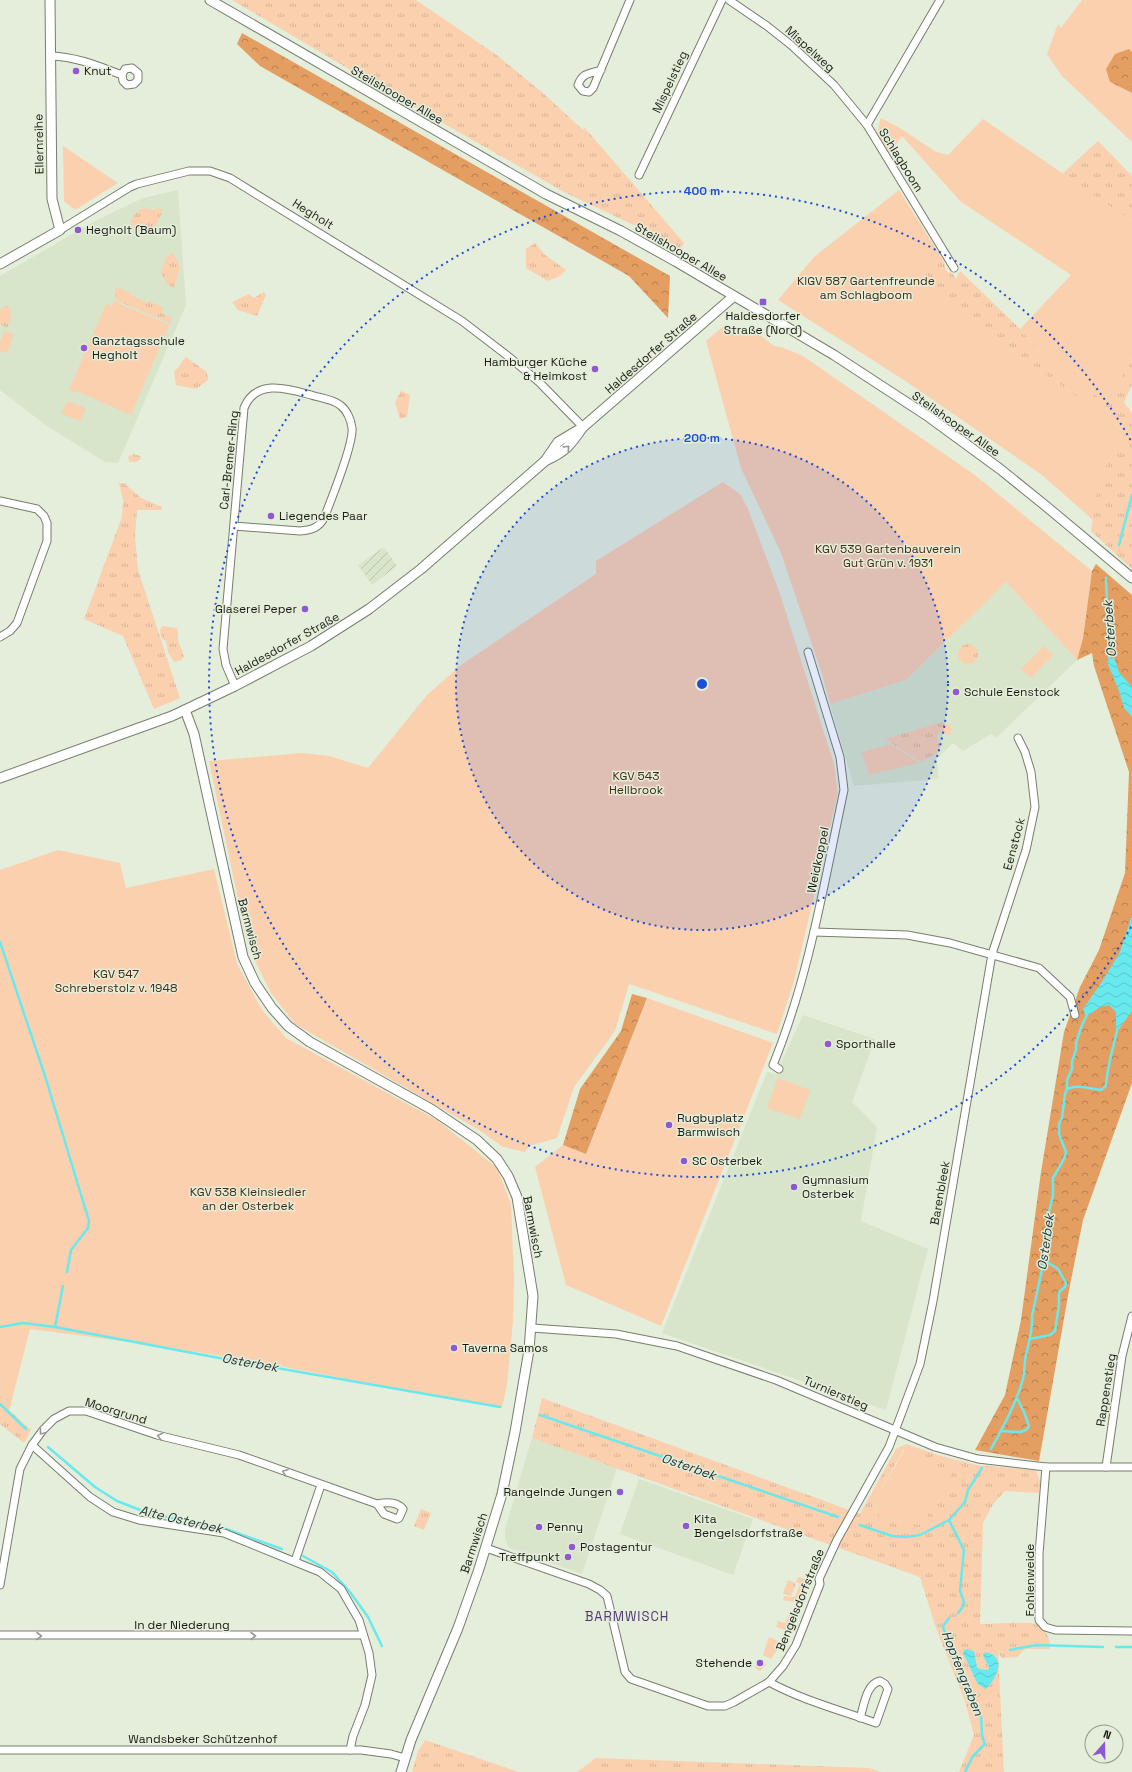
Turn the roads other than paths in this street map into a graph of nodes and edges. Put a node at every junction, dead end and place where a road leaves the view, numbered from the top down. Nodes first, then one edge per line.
1 (50, 0) edge
2 (210, 0) edge
3 (630, 0) edge
4 (722, 0) edge
5 (728, 0) edge
6 (940, 0) edge
7 (51, 56) junction
8 (601, 70) dead end
9 (122, 74) dead end
10 (867, 125) junction
11 (639, 174) dead end
12 (60, 230) junction
13 (0, 264) edge
14 (954, 268) dead end
15 (734, 296) junction
16 (583, 427) junction
17 (0, 501) edge
18 (234, 526) junction
19 (1132, 578) edge
20 (0, 637) edge
21 (808, 652) dead end
22 (236, 686) junction
23 (185, 710) junction
24 (1018, 738) dead end
25 (0, 778) edge
26 (814, 932) junction
27 (992, 954) junction
28 (1075, 1015) dead end
29 (779, 1069) dead end
30 (1132, 1316) edge
31 (532, 1328) junction
32 (896, 1431) junction
33 (32, 1445) junction
34 (1106, 1467) junction
35 (1132, 1467) edge
36 (1046, 1468) junction
37 (321, 1485) junction
38 (376, 1504) dead end
39 (486, 1548) junction
40 (295, 1561) junction
41 (0, 1585) edge
42 (1132, 1631) edge
43 (0, 1635) edge
44 (363, 1635) junction
45 (768, 1682) junction
46 (860, 1718) junction
47 (0, 1750) edge
48 (350, 1750) junction
49 (405, 1758) junction
50 (401, 1772) edge

1 - 7 street, Ellernreihe
2 - 15 street, Steilshooper Allee
3 - 8 street
4 - 11 street, Mispelstieg
5 - 10 street, Mispelweg
6 - 10 street, Schlagboom
7 - 9 street
7 - 12 street, Ellernreihe
10 - 14 street, Schlagboom
12 - 13 street, Hegholt
12 - 16 street, Hegholt
15 - 16 street, Haldesdorfer Straße
15 - 19 street, Steilshooper Allee
16 - 22 street, Haldesdorfer Straße
17 - 20 street
18 - 18 street, Carl-Bremer-Ring
18 - 22 street, Carl-Bremer-Ring
21 - 26 street, Weidkoppel
22 - 23 street, Haldesdorfer Straße
23 - 25 street, Haldesdorfer Straße
23 - 31 street, Barmwisch
24 - 27 street, Eenstock
26 - 27 street
26 - 29 street, Weidkoppel
27 - 28 street
27 - 32 street, Barenbleek
30 - 34 street, Rappenstieg
31 - 32 street, Turnierstieg
31 - 39 street, Barmwisch
32 - 36 street, Turnierstieg
32 - 45 street, Bengelsdorfstraße
37 -> 33 street, Moorgrund
33 - 40 street
33 - 41 street, Moorgrund
34 - 35 street, Turnierstieg
34 - 36 street, Turnierstieg
36 - 42 street, Fohlenweide
37 - 38 street, Moorgrund
37 - 40 street
39 - 45 street, Bengelsdorfstraße
39 - 49 street, Barmwisch
40 - 44 street
43 -> 44 street, In der Niederung
44 - 48 street
45 - 46 street
46 - 46 street
47 - 48 street, Wandsbeker Schützenhof
48 - 49 street, Wandsbeker Schützenhof
49 - 50 street, Barmwisch

